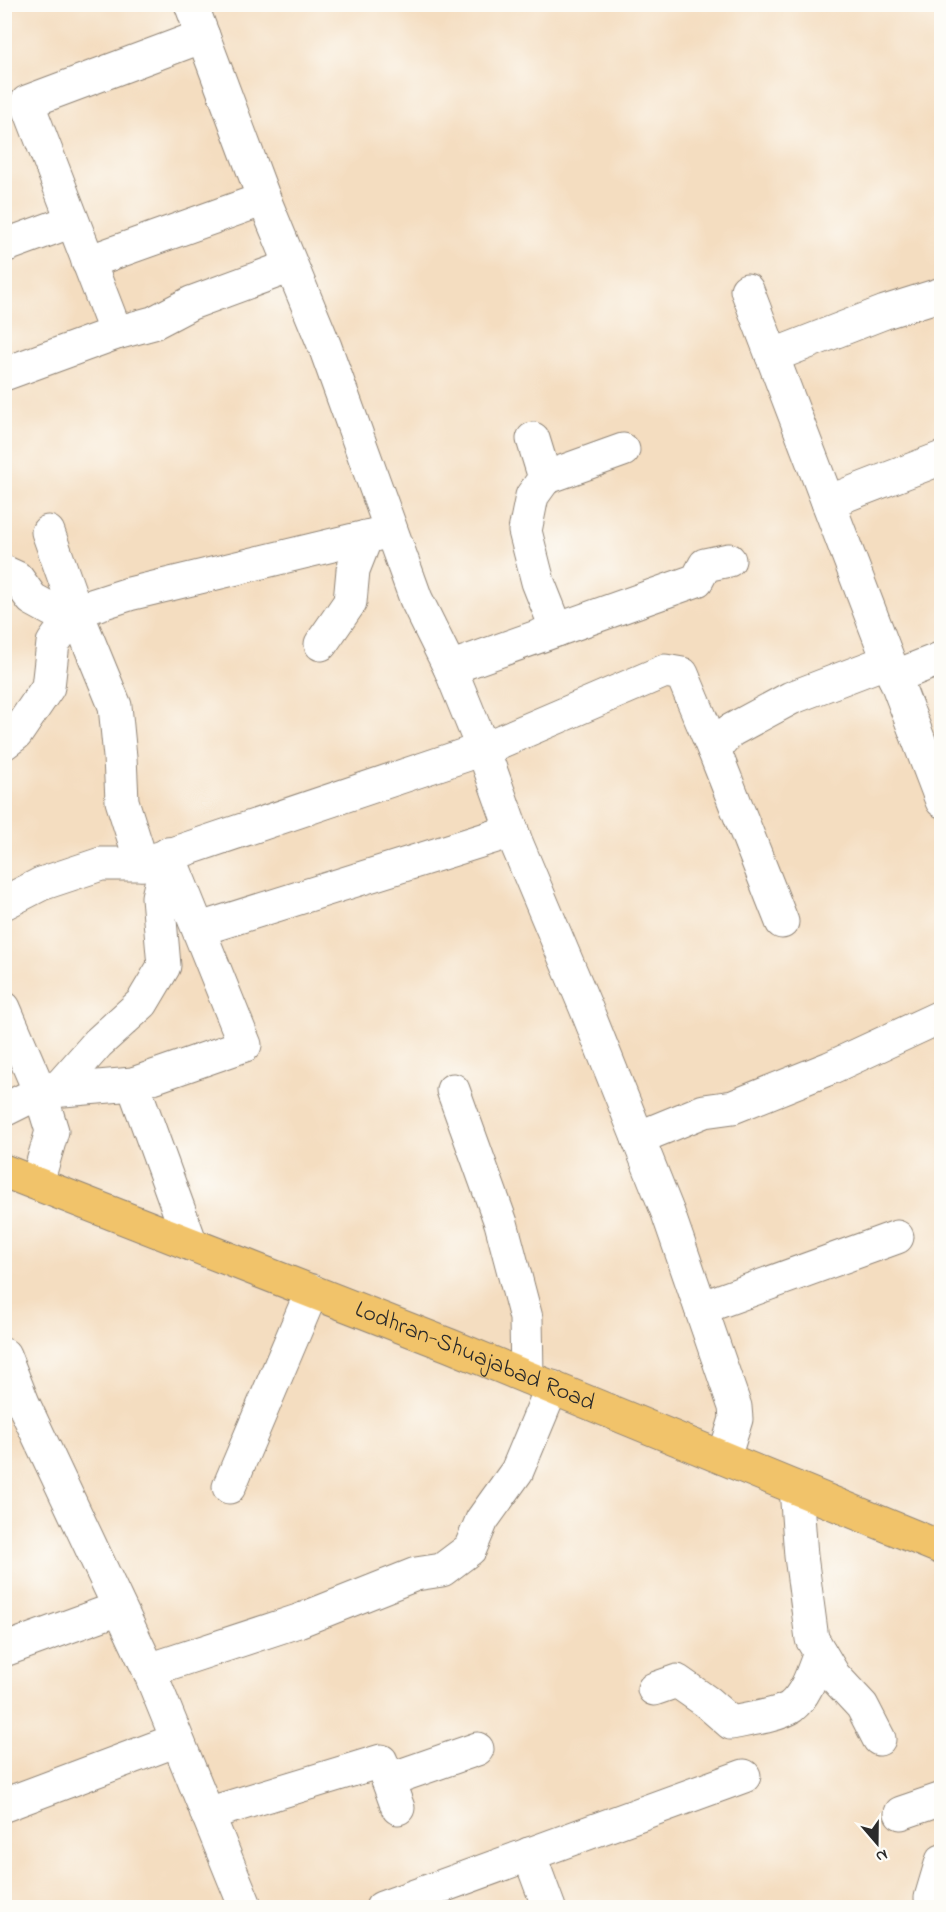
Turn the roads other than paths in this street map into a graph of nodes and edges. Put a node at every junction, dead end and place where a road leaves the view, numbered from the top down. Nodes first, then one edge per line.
1 (190, 4) edge
2 (203, 36) junction
3 (16, 107) edge
4 (264, 199) junction
5 (72, 221) junction
6 (4, 246) edge
7 (88, 262) junction
8 (291, 266) junction
9 (747, 290) dead end
10 (942, 294) edge
11 (116, 333) junction
12 (772, 356) junction
13 (4, 374) edge
14 (532, 439) dead end
15 (623, 450) dead end
16 (942, 458) edge
17 (544, 478) junction
18 (828, 502) junction
19 (48, 532) dead end
20 (379, 534) junction
21 (729, 560) dead end
22 (4, 572) edge
23 (76, 611) junction
24 (557, 630) junction
25 (321, 644) dead end
26 (942, 658) edge
27 (450, 668) junction
28 (891, 669) junction
29 (4, 743) edge
30 (483, 749) junction
31 (714, 750) junction
32 (942, 801) edge
33 (512, 831) junction
34 (155, 859) junction
35 (4, 903) edge
36 (782, 921) dead end
37 (200, 929) junction
38 (4, 1008) edge
39 (942, 1016) edge
40 (133, 1084) junction
41 (453, 1090) dead end
42 (40, 1092) junction
43 (4, 1110) edge
44 (638, 1138) junction
45 (4, 1171) edge
46 (37, 1183) junction
47 (897, 1237) dead end
48 (191, 1244) junction
49 (312, 1291) junction
50 (700, 1308) junction
51 (4, 1355) edge
52 (539, 1382) junction
53 (724, 1458) junction
54 (229, 1487) dead end
55 (796, 1488) junction
56 (942, 1548) edge
57 (119, 1608) junction
58 (4, 1650) edge
59 (820, 1653) junction
60 (149, 1670) junction
61 (654, 1689) dead end
62 (879, 1739) dead end
63 (177, 1740) junction
64 (477, 1749) dead end
65 (744, 1776) dead end
66 (942, 1799) edge
67 (4, 1805) edge
68 (902, 1813) dead end
69 (207, 1814) junction
70 (529, 1854) junction
71 (942, 1862) edge
72 (931, 1898) dead end
73 (246, 1908) edge
74 (382, 1908) edge
75 (549, 1908) edge

1 - 2 street
2 - 3 street
2 - 4 street
3 - 5 street
4 - 7 street
4 - 8 street
5 - 6 street
5 - 7 street
7 - 11 street
8 - 11 street
8 - 20 street
9 - 12 street
10 - 12 street
11 - 13 street
12 - 18 street
14 - 17 street
15 - 17 street
16 - 18 street
17 - 24 street
18 - 28 street
19 - 23 street
20 - 23 street
20 - 25 street
20 - 27 street
21 - 24 street
22 - 23 street
23 - 29 street
23 - 34 street
24 - 27 street
26 - 28 street
27 - 30 street
28 - 31 street
28 - 32 street
30 - 31 street
30 - 33 street
30 - 34 street
31 - 36 street
33 - 37 street
33 - 44 street
34 - 35 street
34 - 37 street
34 - 42 street
37 - 40 street
38 - 42 street
39 - 44 street
40 - 42 street
40 - 48 street
41 - 52 street
42 - 43 street
42 - 46 street
44 - 50 street
45 - 46 main road, Lodhran-Shuajabad Road
46 - 48 main road, Lodhran-Shuajabad Road
47 - 50 street
48 - 49 main road, Lodhran-Shuajabad Road
49 - 52 main road, Lodhran-Shuajabad Road
49 - 54 street
50 - 53 street
51 - 57 street
52 - 53 main road, Lodhran-Shuajabad Road
52 - 60 street
53 - 55 main road, Lodhran-Shuajabad Road
55 - 56 main road, Lodhran-Shuajabad Road
55 - 59 street
57 - 58 street
57 - 60 street
59 - 61 street
59 - 62 street
60 - 63 street
63 - 67 street
63 - 69 street
64 - 69 street
65 - 70 street
66 - 68 street
69 - 73 street
70 - 74 street
70 - 75 street
71 - 72 street

